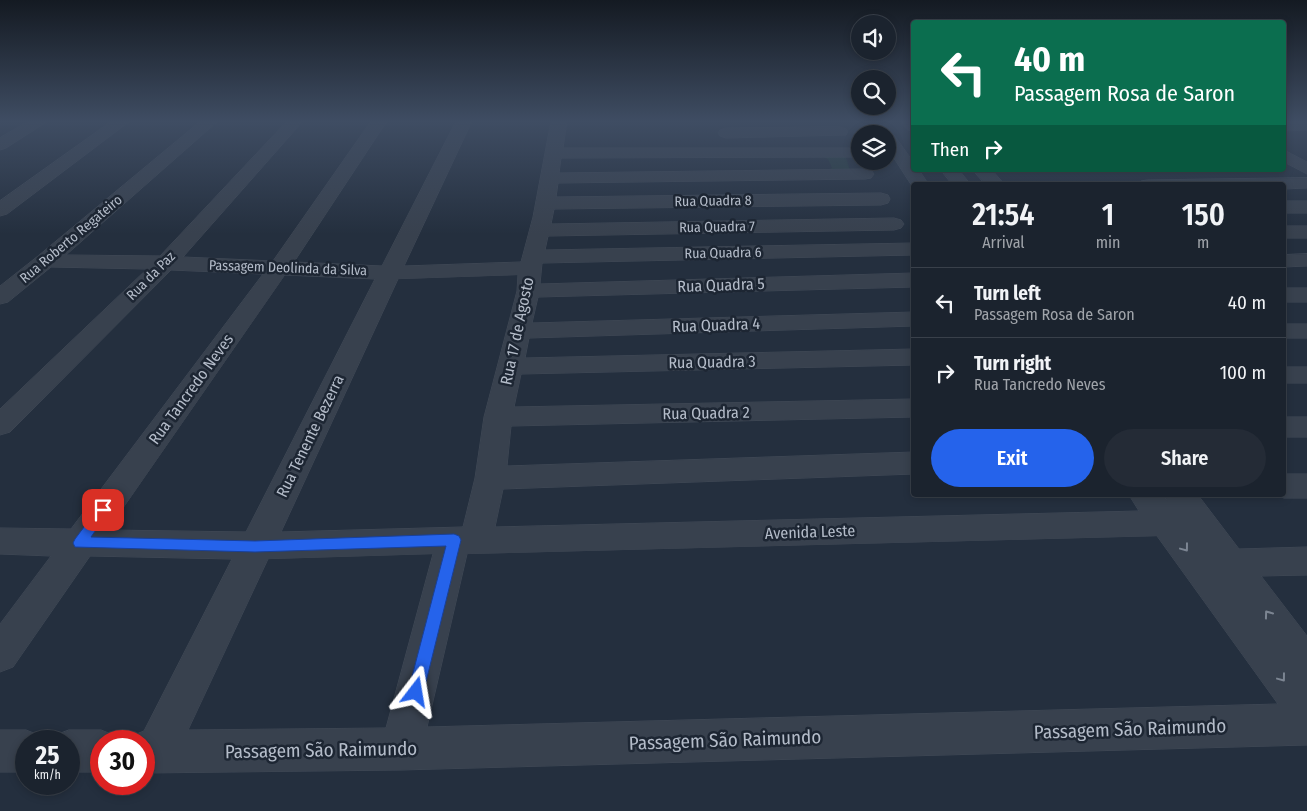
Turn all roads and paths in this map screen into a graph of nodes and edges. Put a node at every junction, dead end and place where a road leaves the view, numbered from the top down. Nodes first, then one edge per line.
1 (70, 159) edge
2 (166, 159) edge
3 (261, 159) edge
4 (353, 159) edge
5 (445, 159) edge
6 (555, 159) edge
7 (902, 159) edge
8 (863, 170) edge
9 (911, 172) edge
10 (952, 172) edge
11 (984, 172) edge
12 (865, 174) junction
13 (550, 178) junction
14 (960, 182) edge
15 (993, 182) edge
16 (1286, 183) edge
17 (1307, 183) edge
18 (882, 199) junction
19 (545, 203) junction
20 (1286, 207) edge
21 (1307, 207) edge
22 (0, 210) edge
23 (894, 224) junction
24 (540, 230) junction
25 (1286, 232) edge
26 (1307, 232) edge
27 (911, 249) edge
28 (1307, 260) edge
29 (46, 261) junction
30 (1286, 261) edge
31 (166, 263) junction
32 (279, 268) junction
33 (530, 272) junction
34 (389, 273) junction
35 (911, 280) edge
36 (1286, 295) edge
37 (1307, 295) edge
38 (0, 297) edge
39 (911, 319) edge
40 (518, 331) junction
41 (1286, 331) edge
42 (1307, 331) edge
43 (911, 357) edge
44 (510, 366) junction
45 (1286, 375) edge
46 (1307, 375) edge
47 (911, 408) edge
48 (498, 417) junction
49 (0, 425) edge
50 (1286, 427) edge
51 (1307, 427) edge
52 (911, 463) edge
53 (490, 478) junction
54 (1286, 486) edge
55 (1307, 486) edge
56 (1150, 497) edge
57 (1173, 509) edge
58 (465, 540) junction
59 (0, 541) edge
60 (80, 543) junction
61 (255, 546) junction
62 (1307, 561) edge
63 (1231, 563) junction
64 (0, 654) edge
65 (1305, 661) edge
66 (1307, 711) edge
67 (1307, 724) edge
68 (155, 742) edge
69 (402, 749) junction
70 (0, 751) edge
71 (15, 751) edge
72 (155, 752) edge

1 - 22 street
2 - 29 street, Rua Roberto Regateiro
3 - 31 street, Rua da Paz
4 - 32 street, Rua Tancredo Neves
5 - 34 street, Rua Tenente Bezerra
6 - 13 street, Rua 17 de Agosto
7 - 9 street
8 - 12 street
10 - 14 street
11 - 15 street
12 - 13 street
12 - 18 street
13 - 19 street, Rua 17 de Agosto
16 - 17 street
18 - 19 street, Rua Quadra 8
18 - 23 street
19 - 24 street, Rua 17 de Agosto
20 - 21 street
23 - 24 street, Rua Quadra 7
23 - 27 street
24 - 33 street, Rua 17 de Agosto
25 - 26 street
27 - 33 street, Rua Quadra 6
28 - 30 street
29 - 31 street, Passagem Deolinda da Silva
29 - 38 street, Rua Roberto Regateiro
31 - 32 street, Passagem Deolinda da Silva
31 - 49 street, Rua da Paz
32 - 34 street, Passagem Deolinda da Silva
32 - 60 street, Rua Tancredo Neves
33 - 34 street, Passagem Deolinda da Silva
33 - 35 street, Rua Quadra 5
33 - 40 street, Rua 17 de Agosto
34 - 61 street, Rua Tenente Bezerra
36 - 37 street
39 - 40 street, Rua Quadra 4
40 - 44 street, Rua 17 de Agosto
41 - 42 street
43 - 44 street, Rua Quadra 3
44 - 48 street, Rua 17 de Agosto
45 - 46 street
47 - 48 street, Rua Quadra 2
48 - 53 street, Rua 17 de Agosto
50 - 51 street
52 - 53 street
53 - 58 street, Rua 17 de Agosto
54 - 55 street
56 - 57 street
57 - 58 street, Avenida Leste
57 - 63 street
57 -> 66 street
58 - 61 street, Avenida Leste
58 - 69 street, Rua 17 de Agosto
59 - 60 street, Avenida Leste
60 - 61 street, Avenida Leste
60 - 64 street, Rua Tancredo Neves
61 - 68 street, Rua Tenente Bezerra
62 - 63 street
65 -> 63 street
67 - 69 street, Passagem São Raimundo
69 - 72 street, Passagem São Raimundo
70 - 71 street

